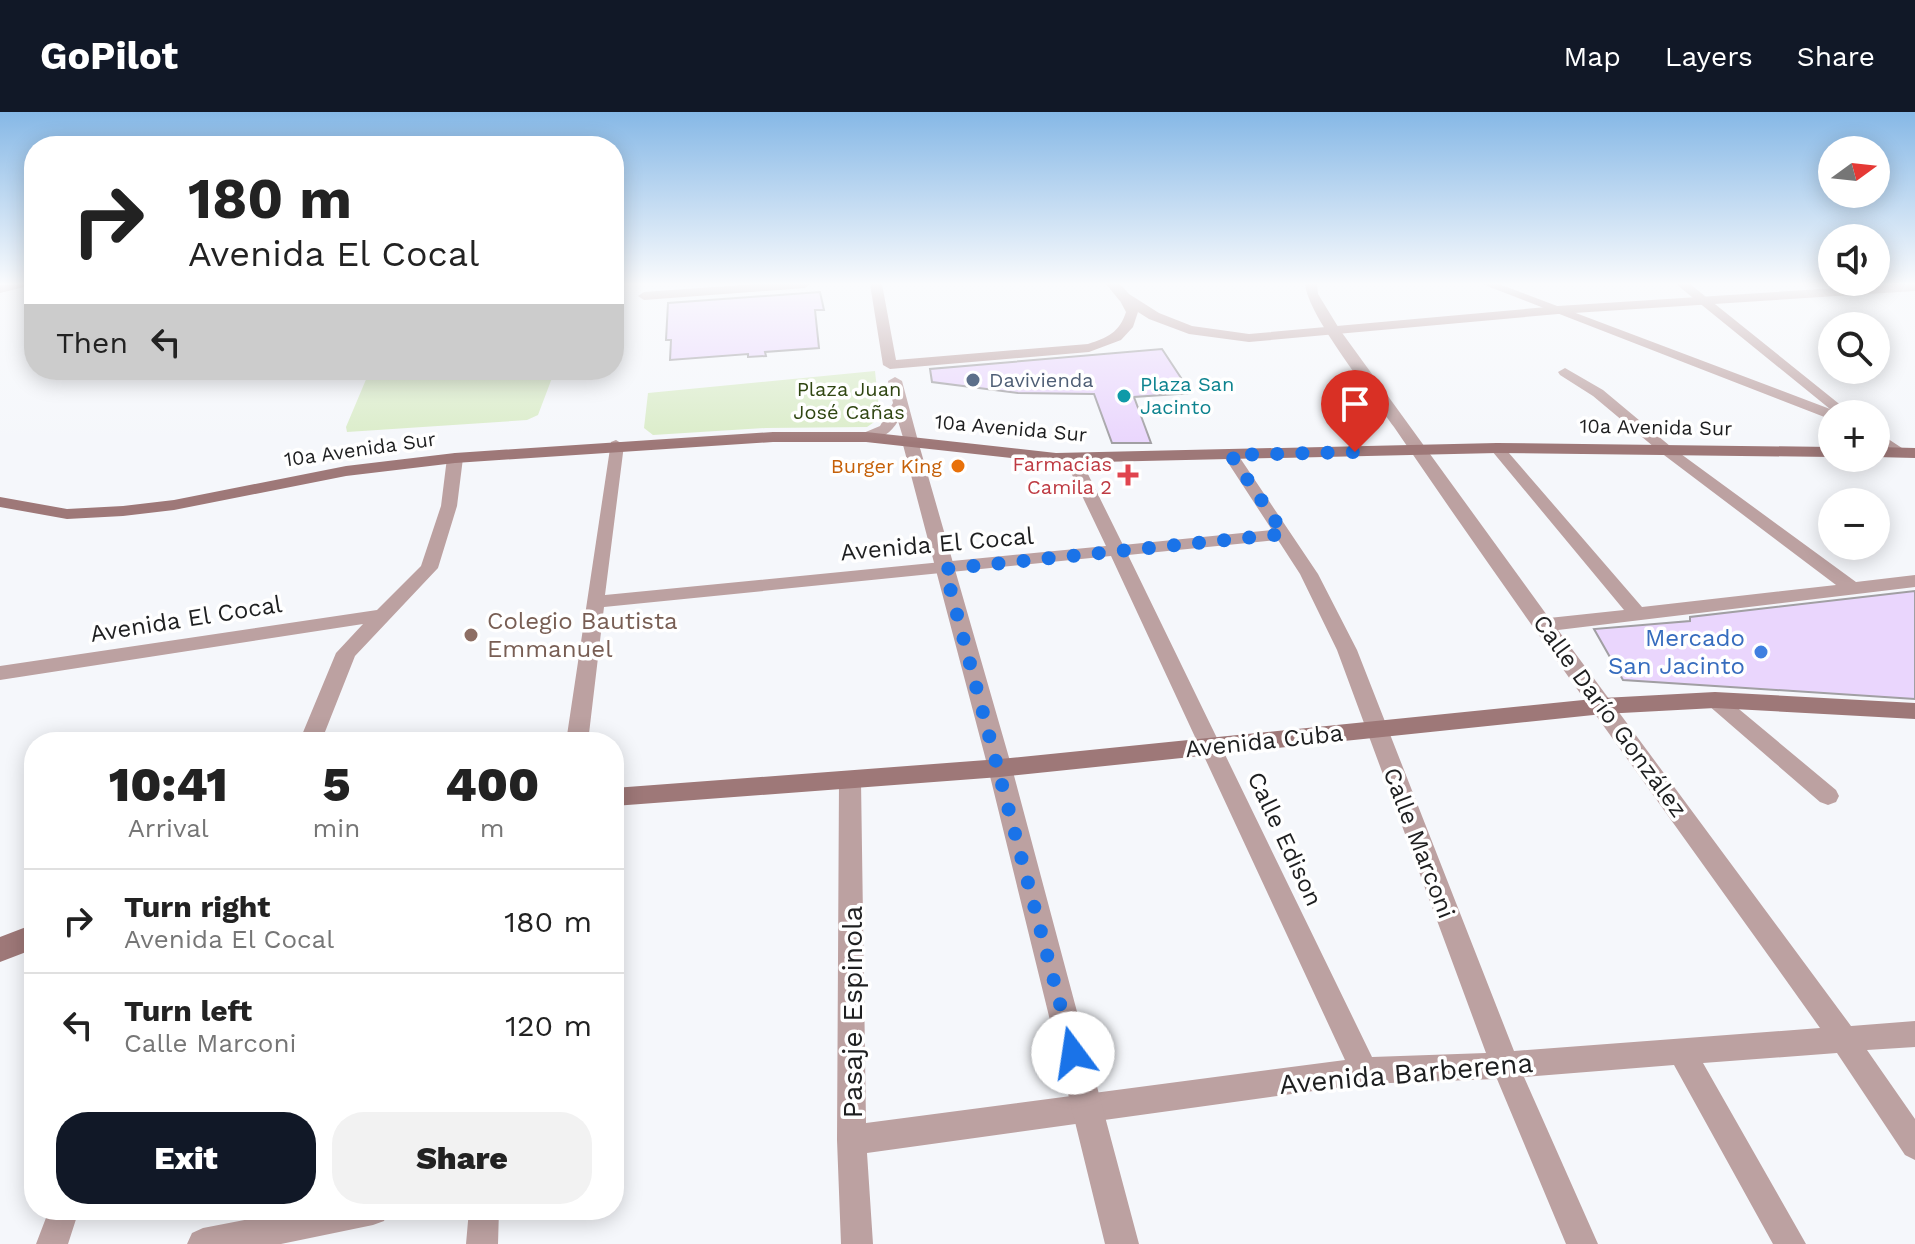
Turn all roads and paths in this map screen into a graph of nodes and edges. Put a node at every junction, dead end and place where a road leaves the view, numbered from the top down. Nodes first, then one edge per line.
1 (885, 337) edge
2 (1119, 337) edge
3 (1231, 337) edge
4 (1261, 337) edge
5 (1339, 337) edge
6 (1628, 337) edge
7 (1749, 337) edge
8 (1565, 372) dead end
9 (895, 381) dead end
10 (1827, 400) edge
11 (899, 405) junction
12 (1818, 410) edge
13 (866, 437) junction
14 (910, 441) junction
15 (616, 445) junction
16 (1497, 448) junction
17 (1665, 449) junction
18 (1417, 450) junction
19 (1818, 452) edge
20 (1231, 455) junction
21 (455, 458) junction
22 (1072, 458) junction
23 (0, 502) edge
24 (1284, 534) junction
25 (1116, 553) junction
26 (945, 569) junction
27 (1915, 581) edge
28 (1852, 588) junction
29 (595, 602) junction
30 (1637, 613) junction
31 (379, 616) junction
32 (1545, 625) junction
33 (0, 673) edge
34 (1715, 700) junction
35 (1603, 706) junction
36 (1915, 711) edge
37 (1375, 730) junction
38 (314, 732) edge
39 (578, 732) edge
40 (1212, 746) junction
41 (1000, 768) junction
42 (850, 781) junction
43 (624, 796) edge
44 (1828, 796) dead end
45 (24, 940) edge
46 (0, 950) edge
47 (1915, 1034) edge
48 (1843, 1038) junction
49 (1681, 1051) junction
50 (1505, 1065) junction
51 (1364, 1071) junction
52 (1088, 1110) junction
53 (852, 1140) junction
54 (1915, 1145) edge
55 (60, 1220) edge
56 (323, 1220) edge
57 (483, 1220) edge
58 (52, 1244) edge
59 (203, 1244) edge
60 (482, 1244) edge
61 (857, 1244) edge
62 (1122, 1244) edge
63 (1582, 1244) edge
64 (1790, 1244) edge

1 - 2 street
3 - 4 street
5 - 18 street, Calle Darío González
6 - 12 street
7 - 10 street
8 - 17 street
9 - 11 street
11 - 13 street
11 - 14 street
13 - 14 main road, 10a Avenida Sur
13 - 15 main road, 10a Avenida Sur
14 - 22 main road, 10a Avenida Sur
14 - 26 street
15 - 21 main road, 10a Avenida Sur
15 - 29 street
16 - 17 main road, 10a Avenida Sur
16 - 18 main road, 10a Avenida Sur
16 - 30 street
17 - 19 main road, 10a Avenida Sur
17 - 28 street
18 - 20 main road, 10a Avenida Sur
18 - 32 street, Calle Darío González
20 - 22 main road, 10a Avenida Sur
20 - 24 street, Calle Marconi
21 - 23 main road, 10a Avenida Sur
21 - 31 street
22 - 25 street, Calle Edison
24 - 25 street, Avenida El Cocal
24 - 37 street, Calle Marconi
25 - 26 street, Avenida El Cocal
25 - 40 street, Calle Edison
26 - 29 street, Avenida El Cocal
26 - 41 street
27 - 28 street
28 - 30 street
29 - 39 street
30 - 32 street
31 - 33 street, Avenida El Cocal
31 - 38 street
32 - 35 street, Calle Darío González
34 - 35 main road, Avenida Cuba
34 - 36 main road, Avenida Cuba
34 - 44 street
35 - 37 main road, Avenida Cuba
35 - 48 street, Calle Darío González
37 - 40 main road, Avenida Cuba
37 - 50 street, Calle Marconi
40 - 41 main road, Avenida Cuba
40 - 51 street, Calle Edison
41 - 42 main road, Avenida Cuba
41 - 52 street
42 - 43 main road, Avenida Cuba
42 - 53 street, Pasaje Espinola
45 - 46 main road
47 - 48 street, Avenida Barberena
48 - 49 street, Avenida Barberena
48 - 54 street, Calle Darío González
49 - 50 street, Avenida Barberena
49 - 64 street
50 - 51 street, Avenida Barberena
50 - 63 street, Calle Marconi
51 - 52 street, Avenida Barberena
52 - 53 street, Avenida Barberena
52 - 62 street
53 - 61 street, Pasaje Espinola
55 - 58 street
56 - 59 street
57 - 60 street

